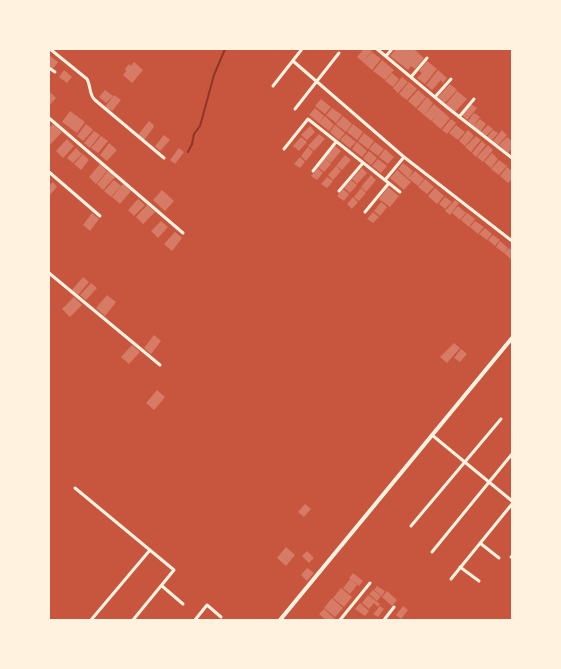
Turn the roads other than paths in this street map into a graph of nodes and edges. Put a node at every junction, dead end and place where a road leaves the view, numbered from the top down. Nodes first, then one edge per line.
1 (50, 49) edge
2 (302, 49) edge
3 (377, 49) edge
4 (392, 49) edge
5 (339, 53) dead end
6 (386, 56) junction
7 (427, 58) dead end
8 (293, 61) junction
9 (49, 68) edge
10 (55, 72) dead end
11 (411, 77) junction
12 (451, 79) dead end
13 (316, 81) junction
14 (273, 86) dead end
15 (435, 97) junction
16 (474, 100) dead end
17 (295, 109) dead end
18 (459, 117) junction
19 (49, 118) edge
20 (336, 142) junction
21 (284, 149) dead end
22 (404, 157) junction
23 (164, 158) dead end
24 (512, 158) edge
25 (363, 163) junction
26 (312, 171) dead end
27 (49, 172) edge
28 (385, 180) junction
29 (389, 183) junction
30 (339, 192) dead end
31 (400, 192) dead end
32 (365, 212) dead end
33 (100, 216) dead end
34 (183, 233) dead end
35 (512, 241) edge
36 (49, 273) edge
37 (512, 338) edge
38 (160, 365) dead end
39 (501, 419) dead end
40 (432, 435) junction
41 (512, 454) edge
42 (465, 461) junction
43 (489, 482) junction
44 (74, 488) dead end
45 (512, 501) edge
46 (512, 504) edge
47 (411, 526) dead end
48 (480, 543) junction
49 (150, 550) junction
50 (432, 552) dead end
51 (499, 558) dead end
52 (460, 567) junction
53 (451, 579) dead end
54 (479, 581) dead end
55 (370, 583) dead end
56 (162, 586) junction
57 (183, 604) dead end
58 (394, 607) dead end
59 (221, 617) dead end
60 (92, 620) edge
61 (133, 620) edge
62 (195, 620) edge
63 (280, 620) edge
64 (340, 620) edge
65 (384, 620) edge

1 - 23 street
2 - 8 street
3 - 6 street
4 - 6 street
5 - 13 street
6 - 11 street
7 - 11 street
8 - 13 street
8 - 14 street
9 - 10 street
11 - 15 street
12 - 15 street
13 - 17 street
13 - 22 street
15 - 18 street
16 - 18 street
18 - 24 street
19 - 34 street
20 - 21 street
20 - 25 street
20 - 26 street
22 - 28 street
22 - 35 street
25 - 28 street
25 - 30 street
27 - 33 street
28 - 29 street
29 - 31 street
29 - 32 street
36 - 38 street
37 - 40 street
39 - 42 street
40 - 42 street
40 - 63 street
41 - 43 street
42 - 43 street
42 - 47 street
43 - 45 street
43 - 50 street
44 - 49 street
46 - 48 street
48 - 51 street
48 - 52 street
49 - 56 street
49 - 60 street
52 - 53 street
52 - 54 street
55 - 64 street
56 - 57 street
56 - 61 street
58 - 65 street
59 - 62 street

